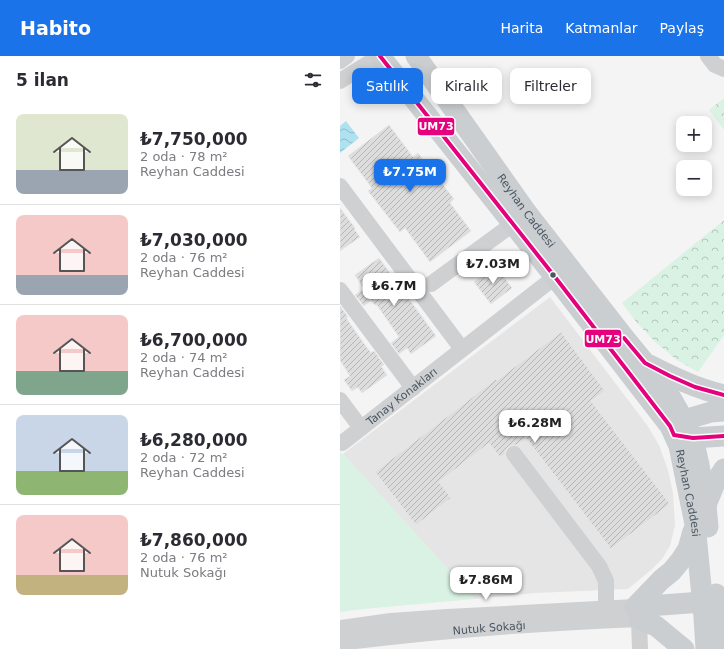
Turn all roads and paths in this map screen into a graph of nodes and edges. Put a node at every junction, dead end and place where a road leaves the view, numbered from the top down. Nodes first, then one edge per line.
1 (347, 56) edge
2 (380, 56) edge
3 (416, 56) edge
4 (708, 56) edge
5 (340, 60) edge
6 (724, 68) edge
7 (340, 81) edge
8 (340, 186) edge
9 (520, 219) junction
10 (555, 277) junction
11 (432, 284) dead end
12 (340, 290) edge
13 (462, 349) junction
14 (645, 363) junction
15 (413, 388) junction
16 (724, 395) edge
17 (340, 400) edge
18 (724, 412) edge
19 (361, 428) junction
20 (684, 431) junction
21 (724, 436) edge
22 (340, 442) edge
23 (514, 454) dead end
24 (724, 469) edge
25 (706, 505) junction
26 (694, 524) junction
27 (606, 608) junction
28 (708, 610) junction
29 (637, 613) junction
30 (340, 628) edge
31 (340, 642) edge
32 (640, 649) edge
33 (684, 649) edge
34 (706, 649) edge
35 (722, 649) edge

1 - 5 street
2 - 7 street
2 - 9 main road, Reyhan Caddesi
3 - 9 main road, Reyhan Caddesi
4 - 6 street
8 - 13 street
9 - 10 main road, Reyhan Caddesi
9 - 11 street
9 - 14 main road, Reyhan Caddesi
10 - 13 street, Tanay Konakları
10 - 20 main road, Reyhan Caddesi
12 - 15 street
13 - 15 street, Tanay Konakları
14 - 16 main road
14 - 20 main road, Reyhan Caddesi
15 - 19 street, Tanay Konakları
17 - 19 street
18 - 20 main road
19 - 22 street, Tanay Konakları
20 - 21 main road
20 - 25 main road
20 - 26 main road, Reyhan Caddesi
23 - 27 street
24 - 25 main road
25 - 28 main road
26 - 28 main road, Reyhan Caddesi
26 - 29 main road
27 - 29 street, Nutuk Sokağı
27 - 30 street, Nutuk Sokağı
28 - 29 main road
28 - 34 main road, Reyhan Caddesi
28 - 35 main road
29 - 31 street, Nutuk Sokağı
29 - 32 street
29 - 33 main road

